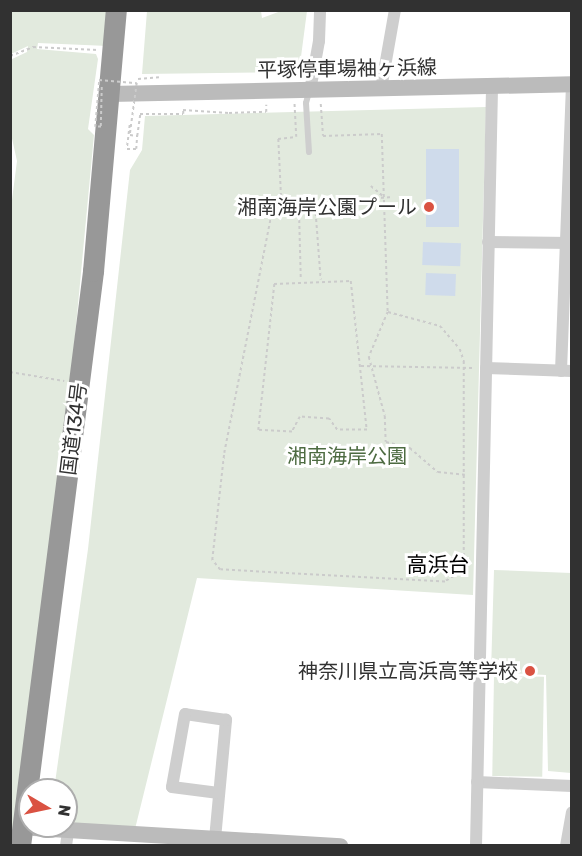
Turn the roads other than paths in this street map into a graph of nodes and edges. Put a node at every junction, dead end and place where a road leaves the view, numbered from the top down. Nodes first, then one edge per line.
1 (116, 10) edge
2 (130, 10) edge
3 (320, 10) edge
4 (395, 10) edge
5 (572, 86) edge
6 (492, 87) junction
7 (118, 89) junction
8 (381, 89) junction
9 (315, 97) junction
10 (309, 152) dead end
11 (489, 242) junction
12 (569, 243) edge
13 (486, 368) junction
14 (566, 371) edge
15 (41, 778) edge
16 (477, 782) junction
17 (572, 786) edge
18 (219, 793) junction
19 (572, 813) edge
20 (571, 818) edge
21 (67, 839) edge
22 (218, 841) edge
23 (244, 843) edge
24 (289, 844) edge
25 (20, 846) edge
26 (340, 846) edge
27 (476, 846) edge
28 (566, 846) edge

1 - 7 highway, 国道134号
2 - 7 highway, 国道134号
3 - 9 street
4 - 8 street
5 - 6 main road, 平塚停車場袖ヶ浜線
5 - 12 street
6 - 8 main road, 平塚停車場袖ヶ浜線
6 - 11 street
7 - 9 main road, 平塚停車場袖ヶ浜線
7 - 15 highway, 国道134号
7 - 25 highway, 国道134号
8 - 9 main road, 平塚停車場袖ヶ浜線
9 - 10 lane
11 - 12 street
11 - 13 street
12 - 14 street
13 - 14 street
13 - 16 street
16 - 17 street
16 - 27 street
18 - 18 street
18 - 22 street
19 - 20 street
20 - 28 street
21 - 22 main road
22 - 23 main road
23 - 24 main road
24 - 26 main road

